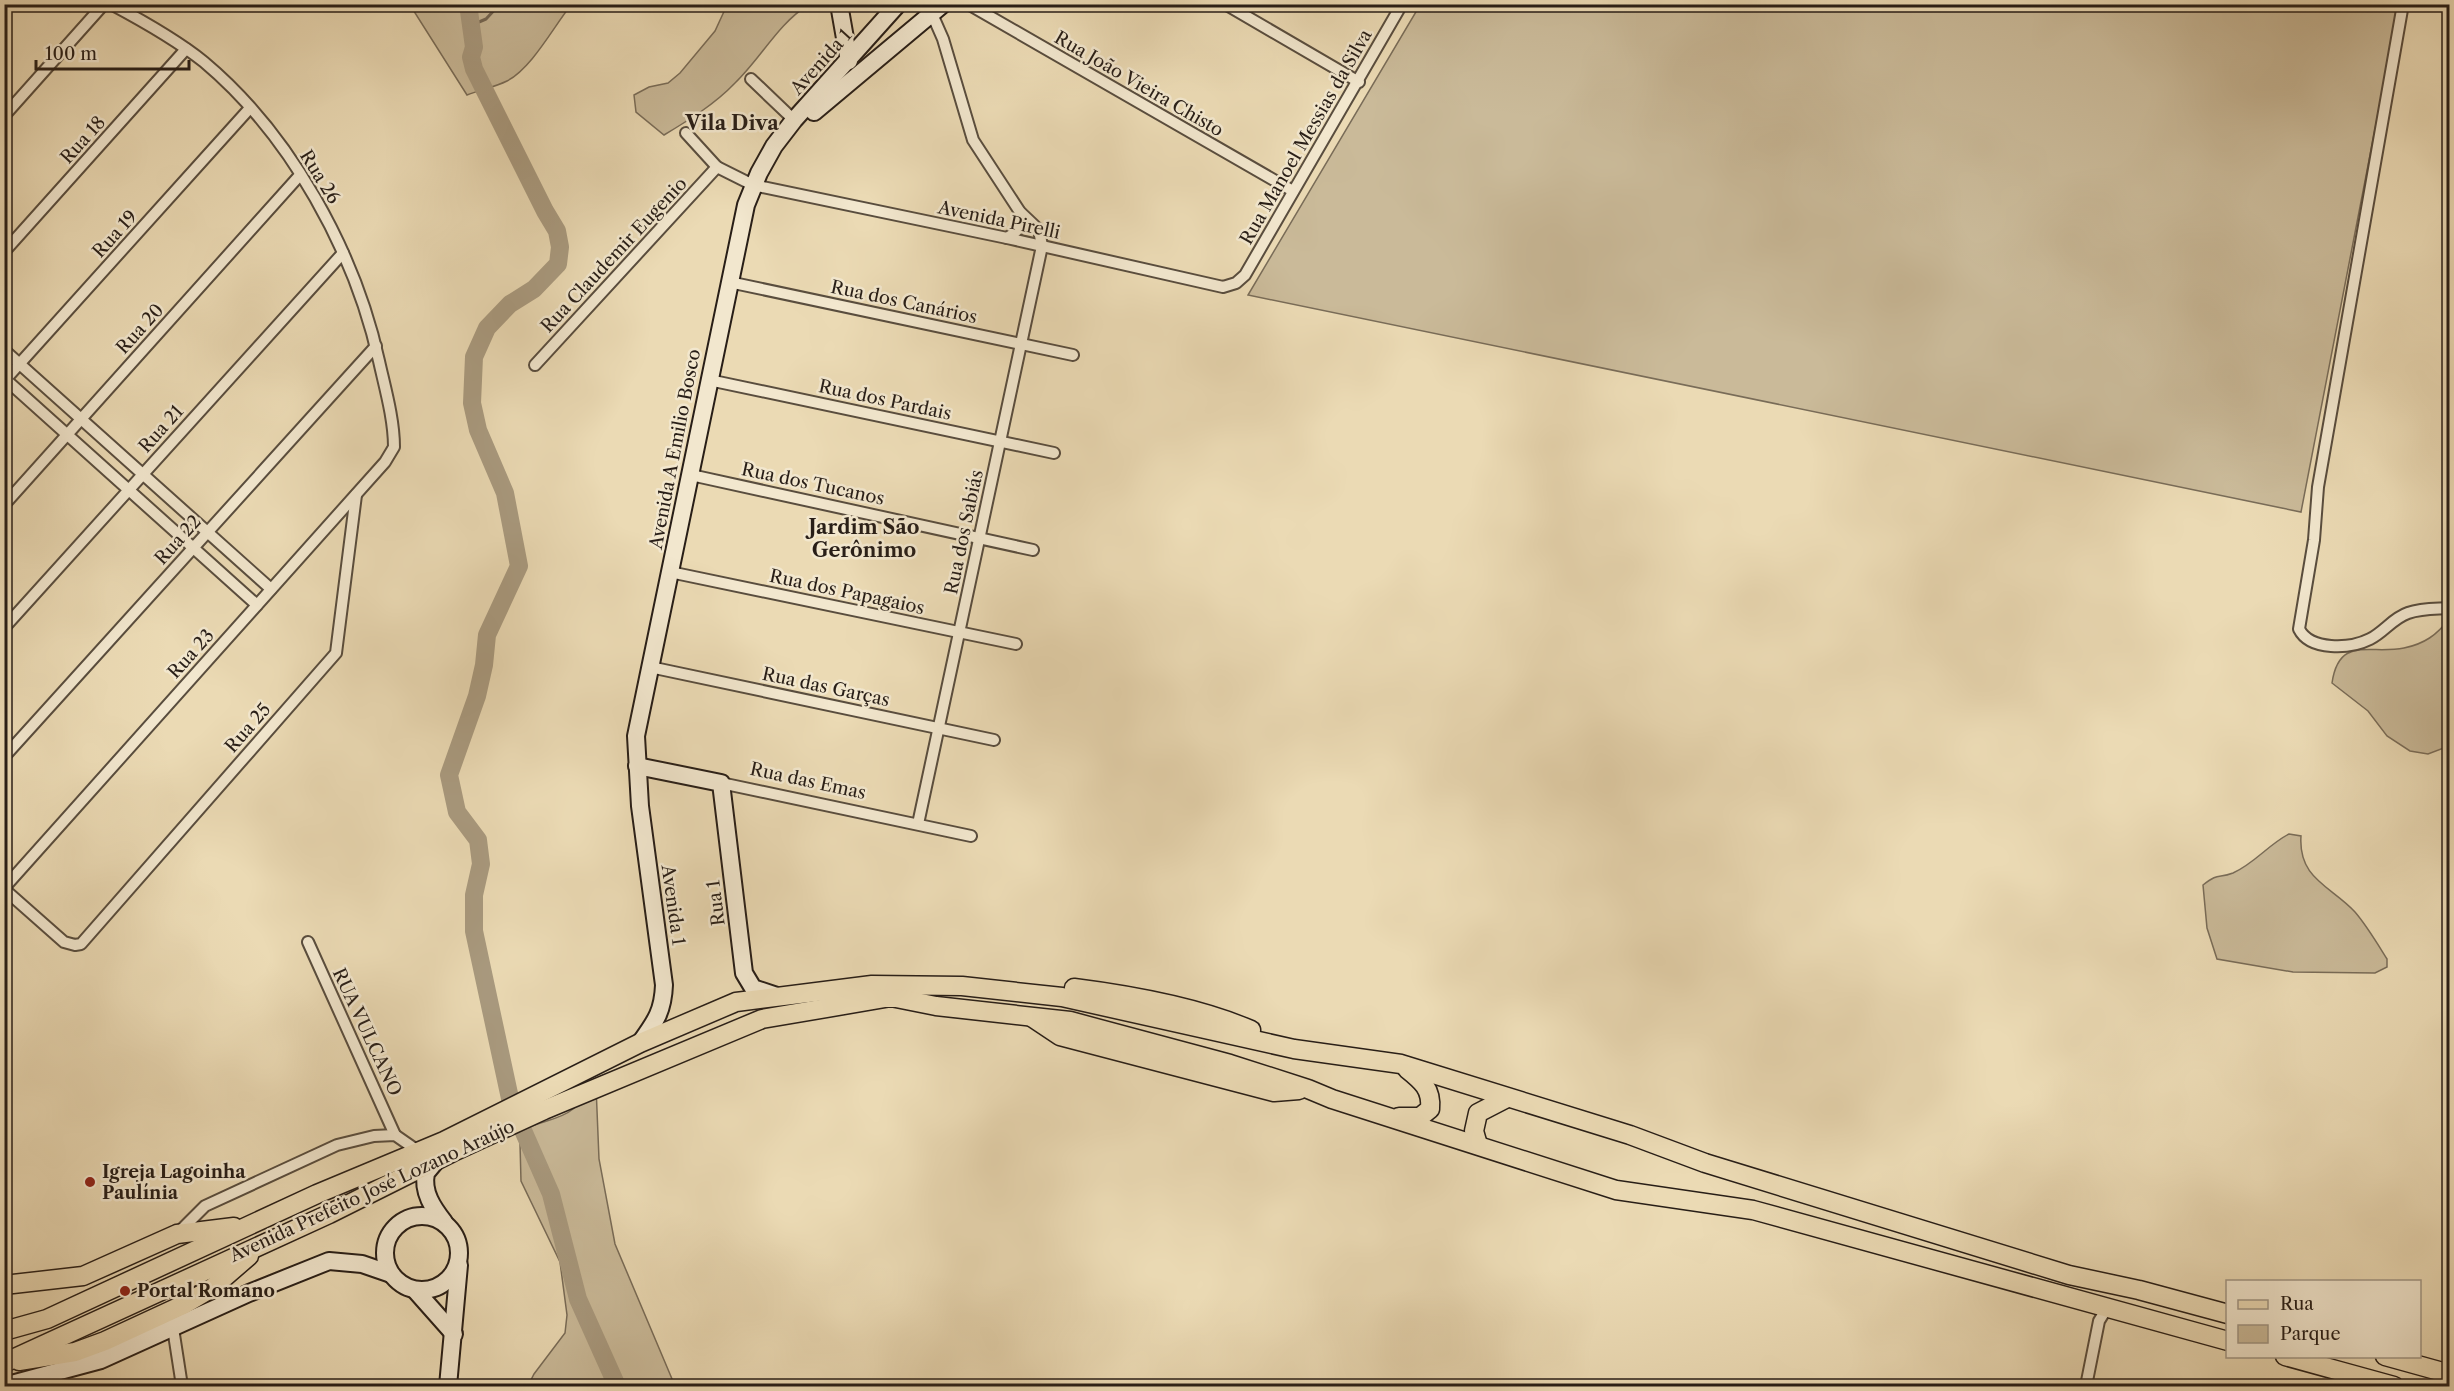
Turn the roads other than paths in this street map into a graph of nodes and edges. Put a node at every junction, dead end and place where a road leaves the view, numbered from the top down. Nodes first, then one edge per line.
1 (104, 4) edge
2 (111, 4) edge
3 (839, 4) edge
4 (898, 4) edge
5 (968, 4) edge
6 (1225, 4) edge
7 (1402, 4) edge
8 (2403, 4) edge
9 (934, 8) edge
10 (186, 49) junction
11 (849, 61) junction
12 (751, 79) dead end
13 (1359, 82) junction
14 (250, 108) junction
15 (4, 116) edge
16 (794, 120) junction
17 (686, 133) dead end
18 (774, 146) junction
19 (717, 167) junction
20 (300, 175) junction
21 (753, 185) junction
22 (1293, 191) junction
23 (1020, 212) junction
24 (1007, 238) junction
25 (1042, 246) junction
26 (4, 252) edge
27 (343, 253) junction
28 (729, 282) junction
29 (1236, 283) joint
30 (1021, 343) junction
31 (376, 346) junction
32 (4, 350) edge
33 (1072, 355) dead end
34 (20, 364) junction
35 (535, 364) dead end
36 (5, 379) edge
37 (709, 380) junction
38 (81, 419) junction
39 (67, 435) junction
40 (394, 438) joint
41 (1000, 441) junction
42 (1054, 453) dead end
43 (143, 474) junction
44 (691, 475) junction
45 (129, 490) junction
46 (356, 495) junction
47 (4, 505) edge
48 (208, 532) junction
49 (979, 537) junction
50 (193, 548) junction
51 (1033, 550) dead end
52 (670, 572) junction
53 (272, 589) junction
54 (257, 605) junction
55 (2450, 608) edge
56 (4, 628) edge
57 (960, 633) junction
58 (1016, 644) dead end
59 (650, 667) junction
60 (940, 728) junction
61 (994, 740) dead end
62 (4, 757) edge
63 (637, 766) junction
64 (721, 783) junction
65 (918, 824) junction
66 (971, 836) dead end
67 (4, 888) edge
68 (308, 942) dead end
69 (780, 997) junction
70 (640, 1043) junction
71 (1401, 1064) junction
72 (1507, 1098) junction
73 (540, 1102) junction
74 (1394, 1118) junction
75 (501, 1121) junction
76 (395, 1135) junction
77 (1478, 1145) junction
78 (418, 1150) junction
79 (436, 1161) junction
80 (251, 1225) junction
81 (446, 1225) junction
82 (177, 1234) junction
83 (459, 1261) junction
84 (391, 1274) junction
85 (4, 1285) edge
86 (415, 1290) junction
87 (2106, 1308) junction
88 (2226, 1313) edge
89 (172, 1328) junction
90 (4, 1331) edge
91 (454, 1334) junction
92 (2226, 1340) edge
93 (2292, 1358) edge
94 (2392, 1358) edge
95 (5, 1362) edge
96 (2450, 1374) edge
97 (4, 1386) edge
98 (182, 1386) edge
99 (448, 1386) edge
100 (2086, 1386) edge
101 (2394, 1386) edge

1 - 15 street
2 - 10 street, Rua 26
3 - 11 main road
4 - 11 main road, Avenida 1
5 - 22 street, Rua João Vieira Chisto
6 - 13 street
7 - 13 street, Rua Manoel Messias da Silva
8 - 55 street
9 - 18 main road
9 - 23 street
10 - 14 street, Rua 26
10 - 26 street, Rua 18
11 - 16 main road, Avenida 1
12 - 16 street
13 - 22 street, Rua Manoel Messias da Silva
14 - 20 street, Rua 26
14 - 34 street, Rua 19
16 - 18 main road, Avenida 1
17 - 19 street
18 - 21 main road, Avenida A Emilio Bosco
19 - 21 street, Avenida Pirelli
19 - 35 street, Rua Claudemir Eugenio
20 - 27 street, Rua 26
20 - 38 street, Rua 20
21 - 24 street, Avenida Pirelli
21 - 28 main road, Avenida A Emilio Bosco
22 - 29 street, Rua Manoel Messias da Silva
23 - 24 street
23 - 25 street
24 - 25 street, Avenida Pirelli
25 - 29 street, Avenida Pirelli
25 - 30 street, Rua dos Sabiás
27 - 31 street, Rua 26
27 - 43 street, Rua 21
28 - 30 street, Rua dos Canários
28 - 37 main road, Avenida A Emilio Bosco
30 - 33 street, Rua dos Canários
30 - 41 street, Rua dos Sabiás
31 - 40 street, Rua 26
31 - 48 street, Rua 22
32 - 34 street
34 - 36 street, Rua 19
34 - 38 street
36 - 39 street
37 - 41 street, Rua dos Pardais
37 - 44 main road, Avenida A Emilio Bosco
38 - 39 street, Rua 20
38 - 43 street
39 - 45 street
39 - 47 street, Rua 20
40 - 46 street, Rua 23
41 - 42 street, Rua dos Pardais
41 - 49 street, Rua dos Sabiás
43 - 45 street, Rua 21
43 - 48 street
44 - 49 street, Rua dos Tucanos
44 - 52 main road, Avenida A Emilio Bosco
45 - 50 street
45 - 56 street, Rua 21
46 - 53 street, Rua 23
46 - 67 street, Rua 25
48 - 50 street, Rua 22
48 - 53 street
49 - 51 street, Rua dos Tucanos
49 - 57 street, Rua dos Sabiás
50 - 54 street
50 - 62 street, Rua 22
52 - 57 street, Rua dos Papagaios
52 - 59 main road, Avenida A Emilio Bosco
53 - 54 street, Rua 23
54 - 67 street, Rua 23
57 - 58 street, Rua dos Papagaios
57 - 60 street, Rua dos Sabiás
59 - 60 street, Rua das Garças
59 - 63 main road, Avenida A Emilio Bosco
60 - 61 street, Rua das Garças
60 - 65 street, Rua dos Sabiás
63 - 64 main road, Rua das Emas
63 - 70 main road, Avenida 1
64 - 65 street, Rua das Emas
64 - 69 main road, Rua 1
65 - 66 street, Rua das Emas
68 - 76 street, RUA VULCANO
69 - 70 main road
69 - 71 main road
70 - 73 main road
71 - 72 main road
71 - 74 main road
72 - 77 main road
72 - 88 main road
73 - 74 main road
73 - 75 main road, Avenida Prefeito José Lozano Araújo
74 - 77 main road
75 - 78 main road, Avenida Prefeito José Lozano Araújo
75 - 79 main road, Avenida Prefeito José Lozano Araújo
76 - 78 street
76 - 82 street
77 - 87 main road
78 - 80 main road, Avenida Prefeito José Lozano Araújo
79 - 81 main road
79 - 95 main road, Avenida Prefeito José Lozano Araújo
80 - 82 main road
80 - 90 main road, Avenida Prefeito José Lozano Araújo
81 - 83 main road
81 - 84 main road
82 - 85 main road
83 - 86 main road
83 - 91 main road
84 - 86 main road
84 - 89 main road
86 - 91 main road
87 - 92 main road
87 - 100 street
89 - 97 main road
89 - 98 street
91 - 99 main road
93 - 101 main road
94 - 96 main road

